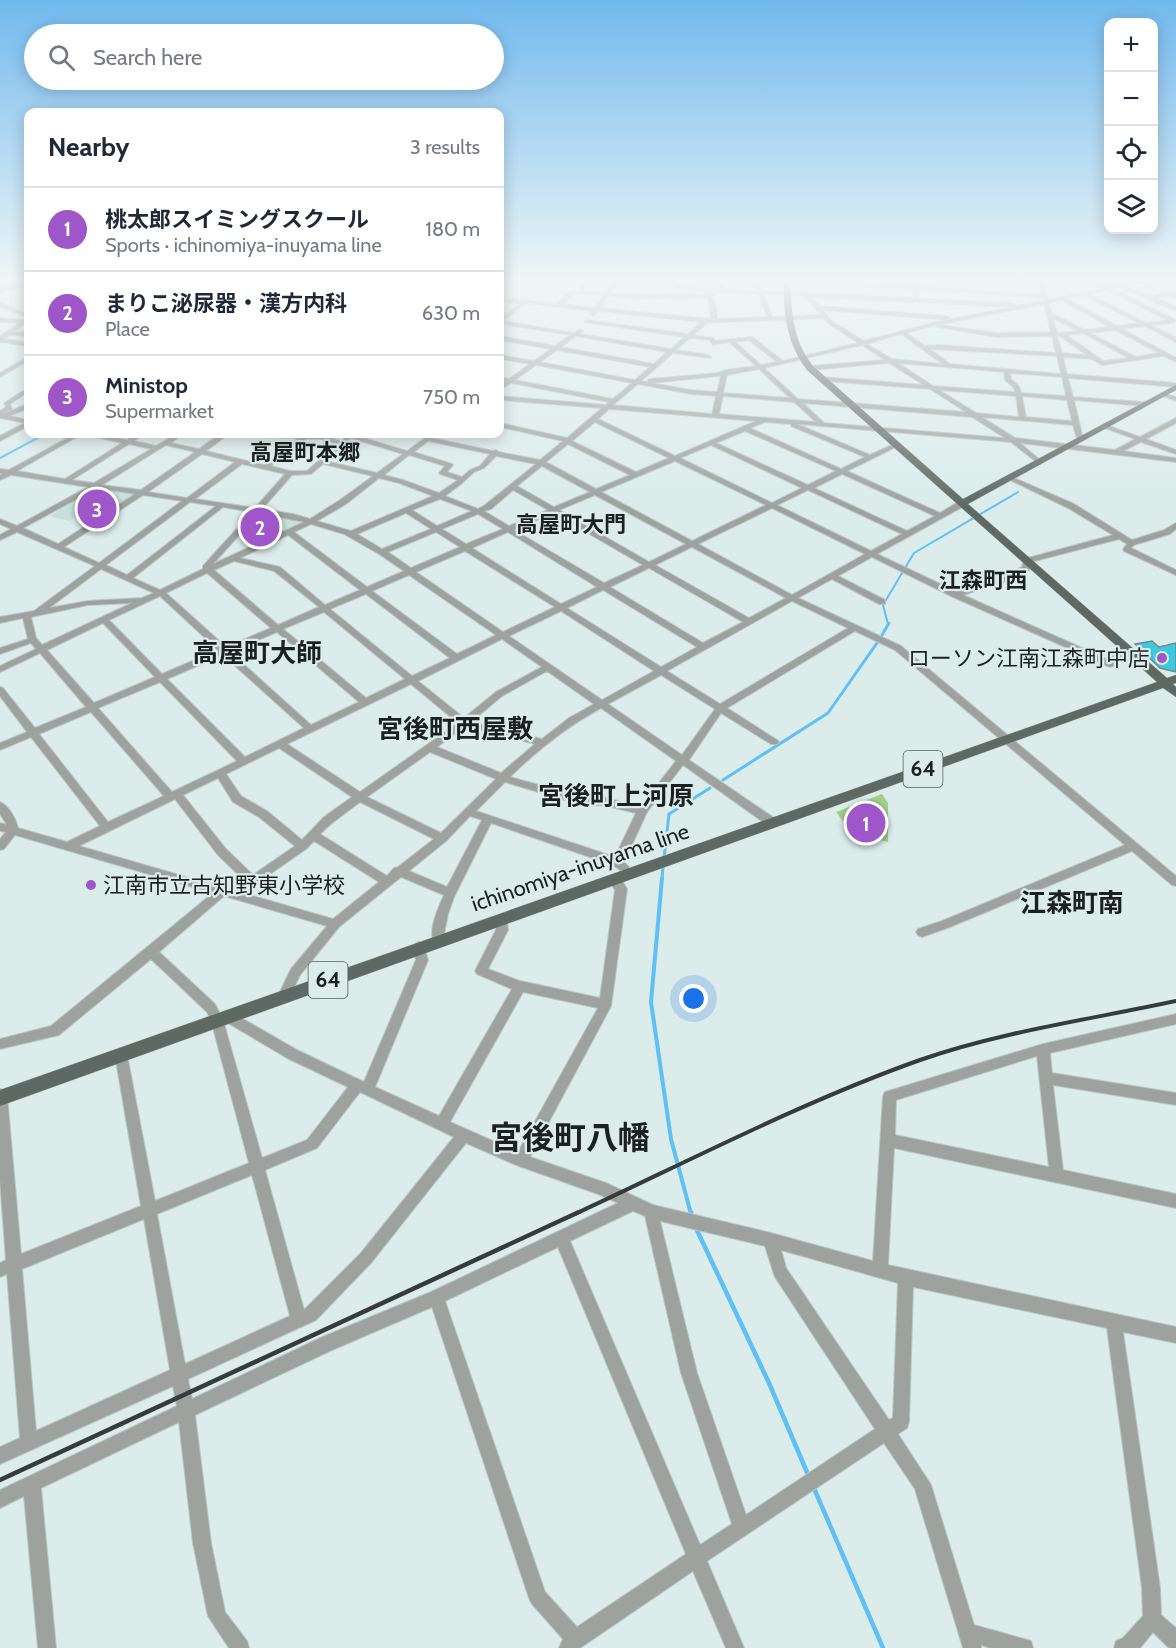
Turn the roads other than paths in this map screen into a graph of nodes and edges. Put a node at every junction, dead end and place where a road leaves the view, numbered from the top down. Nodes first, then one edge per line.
1 (550, 354) edge
2 (586, 354) edge
3 (670, 354) edge
4 (690, 354) edge
5 (746, 354) edge
6 (770, 354) edge
7 (799, 354) edge
8 (820, 354) edge
9 (880, 354) edge
10 (932, 354) edge
11 (1042, 354) edge
12 (1088, 354) edge
13 (1127, 354) edge
14 (1166, 354) joint
15 (1059, 355) junction
16 (708, 357) dead end
17 (1093, 357) junction
18 (504, 358) edge
19 (801, 358) junction
20 (1135, 358) junction
21 (1176, 360) edge
22 (24, 361) edge
23 (890, 361) junction
24 (782, 363) junction
25 (534, 364) junction
26 (950, 365) junction
27 (656, 366) junction
28 (15, 367) junction
29 (761, 367) junction
30 (24, 368) edge
31 (810, 368) junction
32 (1007, 370) junction
33 (725, 372) junction
34 (1064, 374) junction
35 (0, 375) edge
36 (822, 379) junction
37 (504, 380) edge
38 (511, 381) junction
39 (636, 382) junction
40 (504, 385) edge
41 (1176, 386) edge
42 (932, 387) junction
43 (24, 392) edge
44 (1018, 394) junction
45 (1163, 394) junction
46 (719, 395) junction
47 (504, 398) edge
48 (1069, 398) junction
49 (1176, 399) edge
50 (613, 400) junction
51 (796, 401) junction
52 (1144, 404) junction
53 (852, 406) junction
54 (24, 407) edge
55 (607, 407) junction
56 (918, 411) junction
57 (974, 415) junction
58 (1, 416) edge
59 (715, 416) junction
60 (1023, 419) junction
61 (594, 420) junction
62 (764, 420) junction
63 (1176, 420) edge
64 (24, 422) edge
65 (787, 422) junction
66 (1075, 423) junction
67 (822, 424) junction
68 (24, 425) edge
69 (504, 426) edge
70 (1104, 426) junction
71 (744, 428) junction
72 (878, 429) junction
73 (920, 432) junction
74 (72, 438) edge
75 (112, 438) edge
76 (134, 438) edge
77 (173, 438) edge
78 (219, 438) edge
79 (303, 438) edge
80 (329, 438) edge
81 (347, 438) edge
82 (356, 438) edge
83 (0, 439) edge
84 (426, 439) joint
85 (1080, 439) junction
86 (1013, 440) junction
87 (1142, 440) junction
88 (129, 441) junction
89 (568, 441) junction
90 (341, 443) junction
91 (711, 443) junction
92 (896, 445) junction
93 (1070, 445) junction
94 (160, 446) junction
95 (203, 451) junction
96 (496, 452) junction
97 (1116, 452) junction
98 (1176, 452) edge
99 (407, 454) junction
100 (870, 457) junction
101 (675, 459) junction
102 (1176, 460) edge
103 (241, 461) junction
104 (321, 462) junction
105 (1039, 462) junction
106 (542, 463) junction
107 (266, 467) junction
108 (0, 471) edge
109 (841, 471) junction
110 (11, 472) junction
111 (290, 473) junction
112 (379, 475) junction
113 (636, 475) junction
114 (0, 478) edge
115 (1011, 478) junction
116 (462, 479) junction
117 (66, 481) junction
118 (95, 486) junction
119 (513, 487) junction
120 (807, 488) junction
121 (595, 492) junction
122 (142, 493) junction
123 (440, 496) junction
124 (189, 500) junction
125 (963, 503) junction
126 (222, 505) junction
127 (771, 505) junction
128 (255, 510) junction
129 (554, 510) junction
130 (408, 511) junction
131 (480, 512) junction
132 (942, 516) junction
133 (0, 521) edge
134 (311, 521) junction
135 (1176, 525) edge
136 (19, 529) junction
137 (437, 529) junction
138 (508, 530) junction
139 (289, 532) junction
140 (351, 534) junction
141 (908, 534) junction
142 (1120, 536) junction
143 (0, 538) edge
144 (1131, 543) junction
145 (692, 544) junction
146 (59, 547) junction
147 (465, 548) junction
148 (382, 552) junction
149 (872, 554) junction
150 (233, 558) junction
151 (1027, 561) junction
152 (650, 565) junction
153 (101, 566) junction
154 (208, 570) junction
155 (411, 572) junction
156 (1176, 573) edge
157 (832, 576) junction
158 (128, 578) junction
159 (603, 587) junction
160 (367, 591) junction
161 (161, 593) junction
162 (956, 595) junction
163 (792, 598) junction
164 (146, 600) junction
165 (882, 602) dead end
166 (560, 607) junction
167 (325, 608) junction
168 (30, 616) junction
169 (0, 620) edge
170 (104, 620) junction
171 (749, 622) junction
172 (855, 627) junction
173 (278, 629) junction
174 (502, 636) junction
175 (33, 640) junction
176 (703, 647) junction
177 (42, 649) junction
178 (1124, 649) junction
179 (0, 651) edge
180 (225, 651) junction
181 (456, 658) junction
182 (548, 668) junction
183 (0, 669) edge
184 (661, 671) junction
185 (161, 678) junction
186 (411, 680) junction
187 (1170, 681) edge
188 (0, 690) edge
189 (1176, 693) edge
190 (364, 702) junction
191 (602, 704) junction
192 (720, 708) junction
193 (93, 709) junction
194 (464, 723) junction
195 (310, 729) junction
196 (34, 734) junction
197 (1007, 739) junction
198 (541, 742) junction
199 (774, 742) dead end
200 (280, 744) junction
201 (0, 747) edge
202 (430, 748) junction
203 (683, 760) junction
204 (244, 762) junction
205 (220, 773) junction
206 (503, 778) junction
207 (174, 796) junction
208 (359, 797) junction
209 (0, 806) edge
210 (642, 811) junction
211 (469, 812) junction
212 (488, 818) junction
213 (773, 823) junction
214 (0, 827) edge
215 (107, 828) junction
216 (13, 831) junction
217 (313, 834) junction
218 (442, 838) junction
219 (0, 846) edge
220 (302, 846) junction
221 (1133, 846) junction
222 (67, 847) junction
223 (625, 868) junction
224 (398, 871) junction
225 (614, 879) junction
226 (252, 881) junction
227 (386, 881) junction
228 (1176, 882) edge
229 (226, 893) junction
230 (451, 893) junction
231 (502, 918) junction
232 (334, 924) junction
233 (922, 932) dead end
234 (438, 941) junction
235 (419, 947) junction
236 (151, 952) junction
237 (520, 986) junction
238 (284, 996) junction
239 (606, 1005) junction
240 (222, 1018) junction
241 (1176, 1019) edge
242 (0, 1044) edge
243 (1043, 1049) junction
244 (122, 1055) junction
245 (1047, 1078) junction
246 (362, 1088) junction
247 (0, 1097) edge
248 (1176, 1099) edge
249 (441, 1125) junction
250 (464, 1135) junction
251 (888, 1140) junction
252 (522, 1160) junction
253 (258, 1166) junction
254 (1057, 1177) junction
255 (1176, 1201) edge
256 (632, 1204) junction
257 (149, 1209) junction
258 (651, 1212) junction
259 (561, 1237) junction
260 (771, 1240) junction
261 (7, 1267) edge
262 (880, 1271) junction
263 (906, 1278) junction
264 (436, 1297) junction
265 (299, 1320) junction
266 (1114, 1321) junction
267 (1176, 1335) edge
268 (179, 1375) junction
269 (186, 1412) junction
270 (886, 1433) junction
271 (28, 1443) junction
272 (0, 1456) edge
273 (32, 1484) junction
274 (0, 1499) edge
275 (742, 1529) junction
276 (697, 1559) junction
277 (1152, 1619) junction
278 (969, 1640) edge
279 (1176, 1641) edge
280 (571, 1644) edge
281 (47, 1648) edge
282 (240, 1648) edge
283 (735, 1648) edge
284 (1024, 1648) edge
285 (1123, 1648) edge

1 - 25 street
2 - 27 street
3 - 27 street
4 - 16 street
5 - 29 street
6 - 24 street
7 - 19 main road
8 - 19 street
9 - 23 street
10 - 26 street
11 - 15 street
12 - 17 street
13 - 20 street
14 - 20 street
14 - 21 street
15 - 17 street
15 - 34 street
17 - 20 street
18 - 25 street
19 - 24 street
19 - 31 main road
22 - 28 street
23 - 26 street
23 - 31 street
23 - 42 street
24 - 29 street
25 - 38 street
25 - 39 street
26 - 32 street
27 - 39 street
28 - 30 street
28 - 35 street
29 - 33 street
29 - 51 street
31 - 36 main road
32 - 34 street
32 - 44 street
33 - 39 street
33 - 46 street
34 - 41 street
34 - 48 street
36 - 42 street
36 - 53 main road
37 - 38 street
38 - 40 street
38 - 50 street
39 - 46 street
39 - 50 street
41 - 45 main road
42 - 44 street
42 - 57 street
43 - 58 street
44 - 48 street
44 - 60 street
45 - 49 street
45 - 52 main road
46 - 51 street
46 - 59 street
47 - 55 street
48 - 52 street
48 - 66 street
50 - 55 street
51 - 53 street
51 - 67 street
52 - 70 main road
53 - 56 street
53 - 72 main road
54 - 58 street
55 - 59 street
55 - 61 street
56 - 57 street
56 - 73 street
57 - 60 street
57 - 86 street
58 - 64 street
59 - 62 street
60 - 66 street
61 - 89 street
61 - 101 street
62 - 65 street
62 - 71 street
63 - 87 street
65 - 67 street
65 - 100 street
66 - 85 street
67 - 72 street
68 - 83 street
69 - 89 street
70 - 85 main road
70 - 87 street
71 - 91 street
71 - 109 street
72 - 73 street
72 - 92 main road
73 - 86 street
74 - 110 street
75 - 88 street
76 - 88 street
77 - 94 street
78 - 95 street
79 - 107 street
80 - 90 street
81 - 90 street
82 - 99 street
84 - 96 street
84 - 99 street
85 - 93 main road
86 - 93 street
86 - 105 street
87 - 97 street
87 - 98 street
88 - 94 street
88 - 117 street
89 - 106 street
89 - 113 street
90 - 104 street
91 - 101 street
91 - 120 street
92 - 100 street
92 - 125 main road
93 - 97 street
93 - 105 main road
94 - 95 street
94 - 118 street
95 - 103 street
95 - 122 street
96 - 106 street
96 - 116 street
97 - 102 street
99 - 112 street
99 - 116 street
100 - 109 street
101 - 113 street
101 - 127 street
103 - 107 street
103 - 124 street
104 - 111 street
104 - 112 street
105 - 115 main road
106 - 119 street
106 - 121 street
107 - 111 street
108 - 110 street
109 - 120 street
109 - 132 street
110 - 114 street
110 - 117 street
111 - 128 street
112 - 123 street
112 - 134 street
113 - 121 street
115 - 125 main road
115 - 142 street
116 - 123 street
117 - 118 street
118 - 122 street
118 - 136 street
119 - 129 street
119 - 131 street
120 - 127 street
120 - 141 street
121 - 129 street
121 - 145 street
122 - 124 street
122 - 146 street
123 - 130 street
123 - 131 street
124 - 126 street
124 - 153 street
125 - 132 street
125 - 151 main road
126 - 128 street
126 - 158 street
127 - 145 street
127 - 149 street
128 - 134 street
128 - 154 street
129 - 138 street
129 - 152 street
130 - 137 street
130 - 140 street
131 - 137 street
131 - 138 street
132 - 141 street
133 - 136 street
134 - 139 street
134 - 140 street
135 - 144 street
136 - 143 street
136 - 146 street
137 - 147 street
137 - 148 street
138 - 147 street
138 - 159 street
139 - 150 street
139 - 160 street
140 - 148 street
141 - 149 street
142 - 144 street
142 - 151 street
144 - 156 street
145 - 152 street
145 - 163 street
146 - 153 street
147 - 155 street
147 - 166 street
148 - 155 street
149 - 157 street
149 - 162 street
150 - 154 street
150 - 167 street
151 - 162 street
151 - 178 main road
152 - 159 street
152 - 171 street
153 - 158 street
153 - 168 street
154 - 161 street
154 - 173 street
155 - 160 street
155 - 174 street
157 - 163 street
157 - 165 street
158 - 161 street
159 - 166 street
159 - 176 street
160 - 167 street
160 - 181 street
161 - 164 street
161 - 180 street
162 - 178 street
163 - 171 street
163 - 172 street
164 - 168 street
164 - 170 street
166 - 174 street
166 - 184 street
167 - 173 street
167 - 186 street
168 - 169 street
168 - 175 street
170 - 177 street
170 - 185 street
171 - 176 street
172 - 192 street
172 - 197 street
173 - 180 street
173 - 190 street
174 - 181 street
174 - 182 street
175 - 177 street
175 - 179 street
176 - 184 street
177 - 183 street
177 - 193 street
178 - 187 main road
180 - 185 street
180 - 195 street
181 - 186 street
182 - 191 street
182 - 194 street
184 - 191 street
184 - 192 street
185 - 193 street
185 - 204 street
186 - 190 street
186 - 194 street
187 - 189 main road
187 - 197 main road, ichinomiya-inuyama line / 64
188 - 196 street
190 - 195 street
191 - 198 street
191 - 203 street
192 - 199 street
192 - 203 street
193 - 196 street
193 - 207 street
194 - 198 street
194 - 202 street
195 - 200 street
196 - 201 street
196 - 215 street
197 - 213 main road, ichinomiya-inuyama line / 64
197 - 221 street
198 - 206 street
200 - 204 street
200 - 208 street
202 - 206 street
202 - 208 street
203 - 210 street
203 - 213 street
204 - 205 street
205 - 207 street
205 - 220 street
206 - 210 street
206 - 211 street
207 - 215 street
207 - 226 street
208 - 217 street
208 - 218 street
209 - 216 street
210 - 223 street
211 - 212 street
211 - 218 street
212 - 223 street
212 - 230 street
213 - 223 main road, ichinomiya-inuyama line / 64
214 - 216 street
215 - 222 street
216 - 219 street
216 - 222 street
217 - 220 street
217 - 227 street
218 - 224 street
220 - 226 street
221 - 228 street
221 - 233 street
222 - 229 street
223 - 225 main road, ichinomiya-inuyama line / 64
224 - 227 street
224 - 230 street
225 - 231 main road, ichinomiya-inuyama line / 64
225 - 239 street
226 - 229 street
227 - 232 street
229 - 232 street
229 - 236 street
230 - 234 street
231 - 234 main road, ichinomiya-inuyama line / 64
231 - 237 street
232 - 238 street
234 - 235 main road, ichinomiya-inuyama line / 64
235 - 238 main road, ichinomiya-inuyama line / 64
235 - 246 street
236 - 240 street
236 - 242 street
237 - 239 street
237 - 249 street
238 - 240 main road, ichinomiya-inuyama line / 64
239 - 252 street
240 - 244 main road, ichinomiya-inuyama line / 64
240 - 246 street
240 - 253 street
241 - 243 street
243 - 245 street
243 - 251 street
244 - 247 main road, ichinomiya-inuyama line / 64
244 - 257 street
245 - 248 street
245 - 254 street
246 - 249 street
246 - 253 street
247 - 261 street
249 - 250 street
250 - 252 street
250 - 265 street
251 - 254 street
251 - 262 street
252 - 256 street
253 - 257 street
253 - 265 street
254 - 255 street
256 - 258 street
256 - 259 street
257 - 261 street
257 - 268 street
258 - 260 street
258 - 275 street
259 - 264 street
259 - 276 street
260 - 262 street
260 - 270 street
261 - 271 street
262 - 263 street
263 - 266 street
263 - 270 street
264 - 269 street
264 - 280 street
265 - 268 street
266 - 267 street
266 - 277 street
268 - 269 street
268 - 271 street
269 - 273 street
269 - 282 street
270 - 275 street
270 - 278 street
271 - 272 street
273 - 274 street
273 - 281 street
275 - 276 street
276 - 280 street
276 - 283 street
277 - 279 street
277 - 285 street
278 - 284 street

